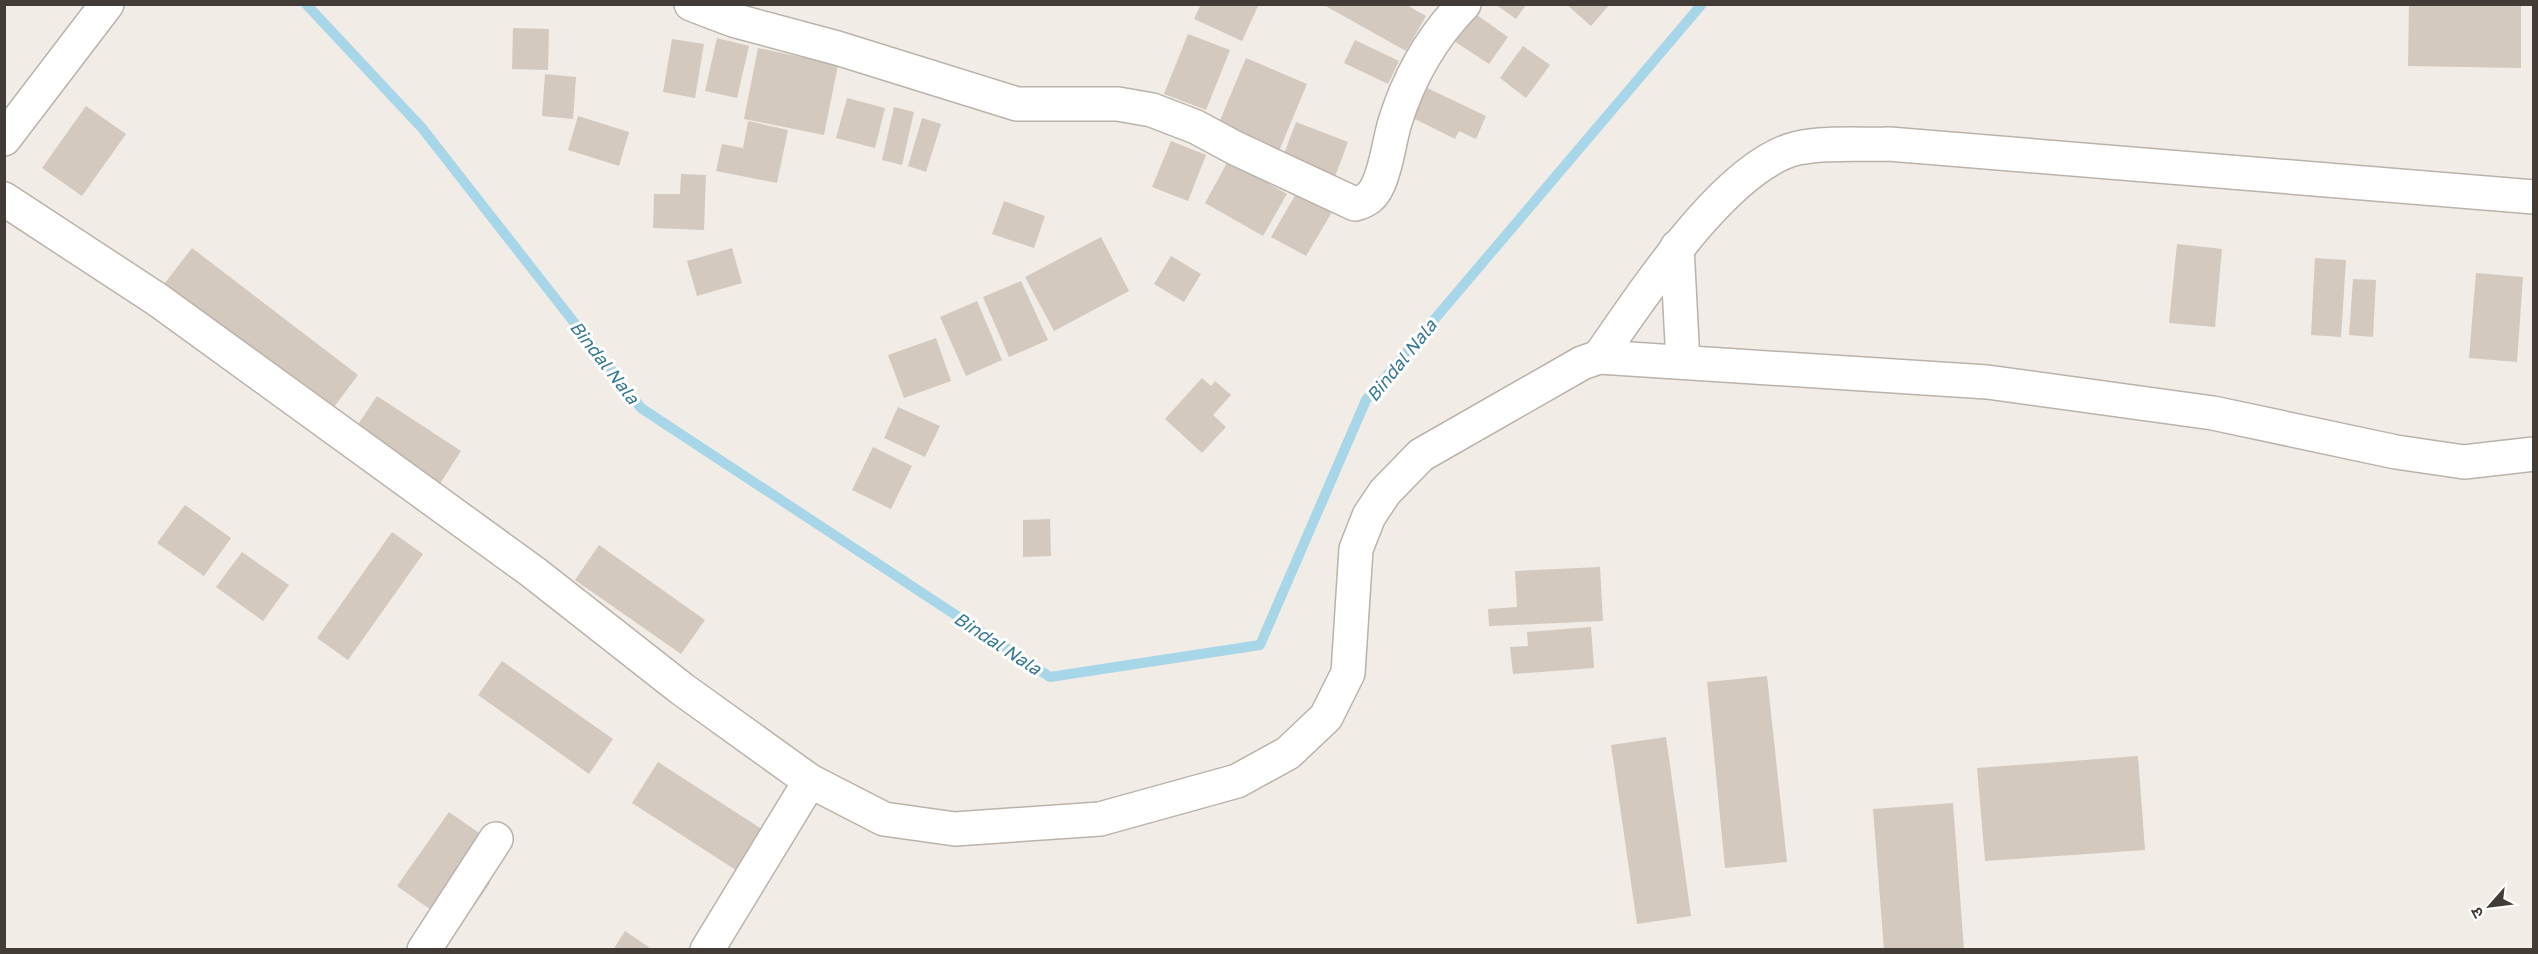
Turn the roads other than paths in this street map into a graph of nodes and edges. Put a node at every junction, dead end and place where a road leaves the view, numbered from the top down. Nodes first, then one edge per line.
1 (107, 4) edge
2 (691, 4) edge
3 (1464, 4) edge
4 (4, 139) edge
5 (2534, 197) edge
6 (4, 199) edge
7 (1677, 248) junction
8 (1599, 357) junction
9 (1683, 362) junction
10 (2534, 454) edge
11 (810, 782) junction
12 (496, 839) dead end
13 (424, 950) edge
14 (707, 950) edge

1 - 4 street
2 - 3 street
5 - 7 street
6 - 11 street
7 - 8 street
7 - 9 street
8 - 9 street
8 - 11 street
9 - 10 street
11 - 14 street
12 - 13 street

